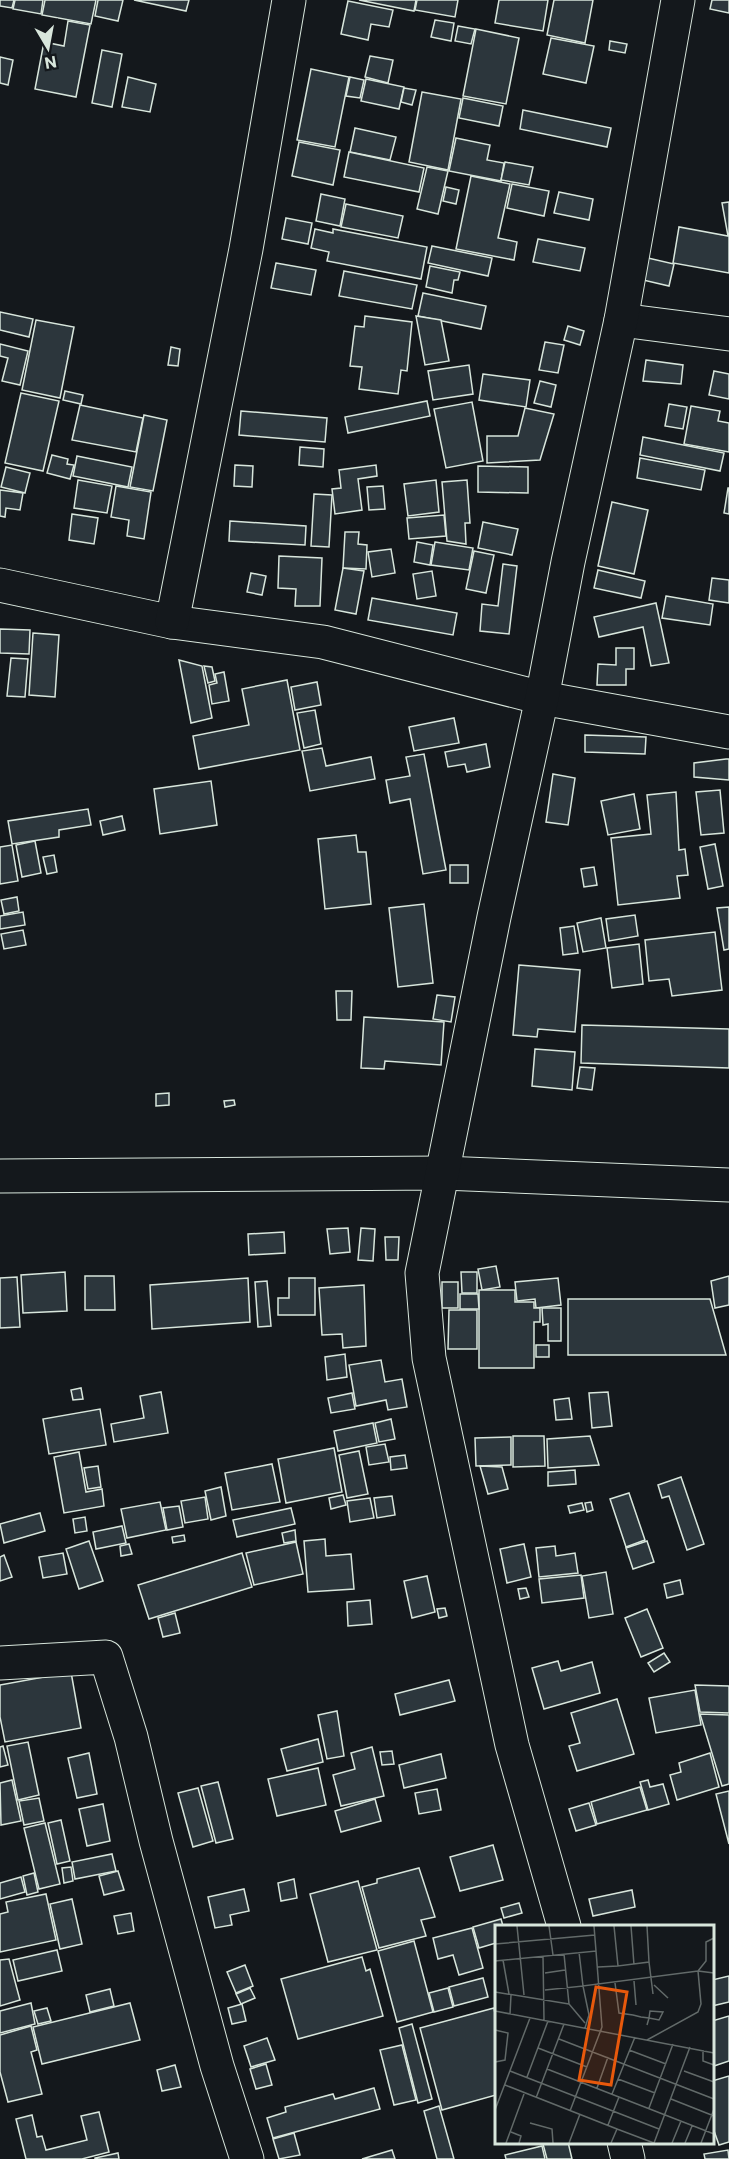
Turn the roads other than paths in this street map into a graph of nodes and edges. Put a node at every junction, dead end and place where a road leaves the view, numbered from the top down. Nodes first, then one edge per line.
1 (289, 0) edge
2 (678, 0) edge
3 (621, 320) junction
4 (729, 334) edge
5 (0, 585) edge
6 (172, 622) junction
7 (542, 698) junction
8 (729, 732) edge
9 (443, 1173) junction
10 (0, 1176) edge
11 (729, 1185) edge
12 (0, 1663) edge
13 (564, 1925) edge
14 (624, 2144) edge
15 (247, 2159) edge
16 (628, 2159) edge

1 - 6 street
2 - 3 street
3 - 4 street
3 - 7 street
5 - 6 street
6 - 7 street
7 - 8 street
7 - 9 street
9 - 10 street
9 - 11 street
9 - 13 street
12 - 15 street
14 - 16 street

